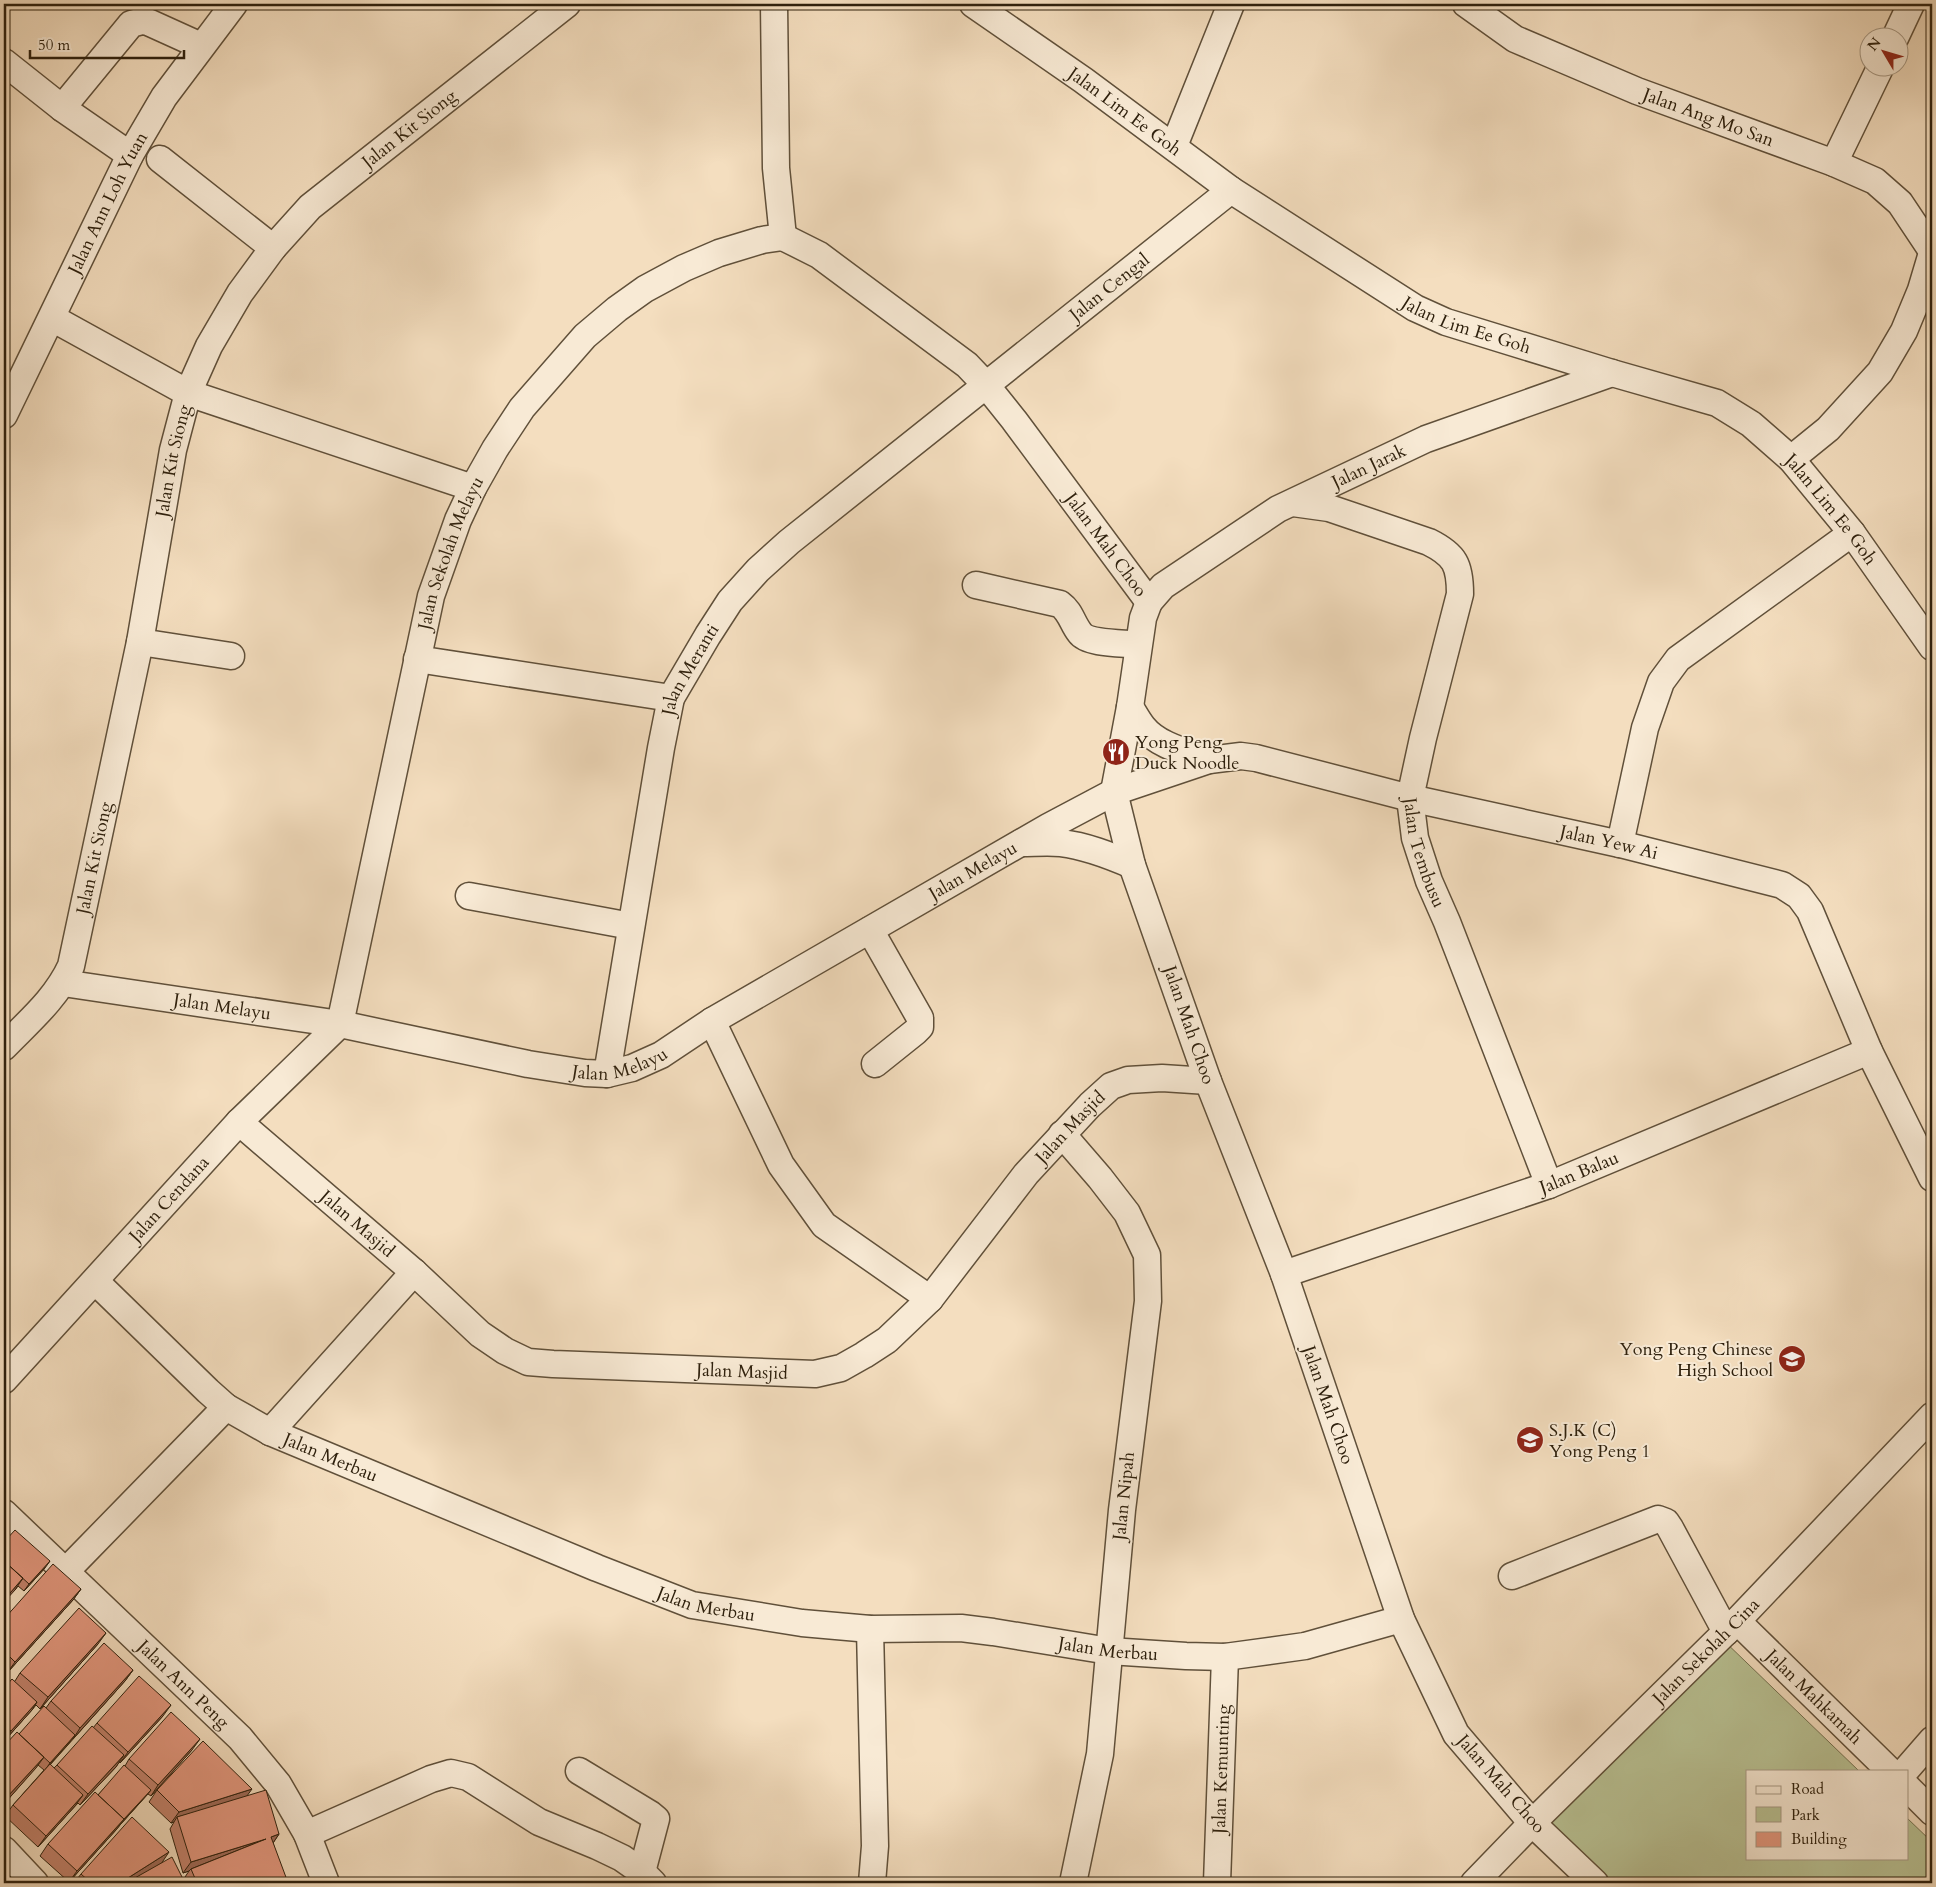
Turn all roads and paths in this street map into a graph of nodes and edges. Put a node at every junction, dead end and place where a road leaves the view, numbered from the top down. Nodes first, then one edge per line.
1 (234, 4) edge
2 (567, 4) edge
3 (774, 4) edge
4 (972, 4) edge
5 (1231, 4) edge
6 (1466, 4) edge
7 (1911, 4) edge
8 (1900, 28) edge
9 (200, 46) junction
10 (4, 62) edge
11 (1875, 78) edge
12 (62, 108) junction
13 (1174, 146) junction
14 (130, 155) junction
15 (160, 158) dead end
16 (1834, 163) junction
17 (1231, 190) junction
18 (783, 237) junction
19 (273, 248) junction
20 (1932, 252) edge
21 (52, 318) junction
22 (1612, 373) junction
23 (986, 384) junction
24 (188, 393) junction
25 (4, 415) edge
26 (1791, 459) junction
27 (473, 488) junction
28 (1292, 503) junction
29 (1852, 533) junction
30 (976, 585) dead end
31 (1149, 602) junction
32 (140, 642) junction
33 (1138, 644) junction
34 (1932, 647) edge
35 (230, 656) dead end
36 (417, 658) junction
37 (671, 698) junction
38 (1130, 707) junction
39 (1209, 760) junction
40 (1114, 792) junction
41 (1410, 798) junction
42 (1021, 843) junction
43 (1620, 844) junction
44 (1132, 865) junction
45 (470, 896) dead end
46 (631, 926) junction
47 (870, 930) junction
48 (63, 983) junction
49 (712, 1021) junction
50 (340, 1024) junction
51 (4, 1047) edge
52 (1869, 1051) junction
53 (875, 1064) dead end
54 (607, 1074) junction
55 (1208, 1081) junction
56 (239, 1122) junction
57 (1062, 1134) junction
58 (1932, 1178) edge
59 (1549, 1185) junction
60 (414, 1272) junction
61 (1284, 1274) junction
62 (95, 1280) junction
63 (930, 1299) junction
64 (4, 1380) edge
65 (226, 1406) junction
66 (1932, 1416) edge
67 (270, 1432) junction
68 (5, 1516) edge
69 (66, 1571) junction
70 (1512, 1576) dead end
71 (1401, 1619) junction
72 (1731, 1627) junction
73 (870, 1629) junction
74 (1109, 1651) junction
75 (1225, 1656) junction
76 (1932, 1740) edge
77 (1889, 1770) edge
78 (1906, 1770) edge
79 (579, 1771) dead end
80 (1908, 1788) edge
81 (1932, 1812) edge
82 (1532, 1823) junction
83 (307, 1834) junction
84 (4, 1850) edge
85 (648, 1877) edge
86 (35, 1883) edge
87 (326, 1883) edge
88 (872, 1883) edge
89 (1073, 1883) edge
90 (1217, 1883) edge
91 (1474, 1883) edge
92 (1595, 1883) edge

1 - 9 street, Jalan Ann Loh Yuan
2 - 19 street, Jalan Kit Siong
3 - 18 street
4 - 13 street, Jalan Lim Ee Goh
5 - 13 street
6 - 16 street, Jalan Ang Mo San
7 - 8 street
9 - 12 street
9 - 14 street, Jalan Ann Loh Yuan
10 - 12 street
11 - 16 street
12 - 14 street
13 - 17 street, Jalan Lim Ee Goh
14 - 21 street, Jalan Ann Loh Yuan
15 - 19 street
16 - 20 street, Jalan Ang Mo San
17 - 22 street, Jalan Lim Ee Goh
17 - 23 street, Jalan Cengal
18 - 23 street, Jalan Mah Choo
18 - 27 street, Jalan Sekolah Melayu
19 - 24 street, Jalan Kit Siong
20 - 26 street
21 - 24 street
21 - 25 street, Jalan Ann Loh Yuan
22 - 26 street, Jalan Lim Ee Goh
22 - 28 street, Jalan Jarak
23 - 31 street, Jalan Mah Choo
23 - 37 street, Jalan Meranti
24 - 27 street
24 - 32 street, Jalan Kit Siong
26 - 29 street, Jalan Lim Ee Goh
27 - 36 street, Jalan Sekolah Melayu
28 - 31 street, Jalan Jarak
28 - 41 street, Jalan Tembusu
29 - 34 street, Jalan Lim Ee Goh
29 - 43 street
30 - 33 street
31 - 33 street, Jalan Mah Choo
32 - 35 street
32 - 48 street, Jalan Kit Siong
33 - 38 street, Jalan Mah Choo
36 - 37 street
36 - 50 street, Jalan Sekolah Melayu
37 - 46 street, Jalan Meranti
38 - 39 street
38 - 40 street, Jalan Mah Choo
39 - 40 street, Jalan Yew Ai
39 - 41 street, Jalan Yew Ai
40 - 42 street, Jalan Melayu
40 - 44 street, Jalan Mah Choo
41 - 43 street, Jalan Yew Ai
41 - 59 street, Jalan Tembusu
42 - 44 street
42 - 47 street, Jalan Melayu
43 - 52 street, Jalan Yew Ai
44 - 55 street, Jalan Mah Choo
45 - 46 street
46 - 54 street, Jalan Meranti
47 - 49 street, Jalan Melayu
47 - 53 street
48 - 50 street, Jalan Melayu
48 - 51 street, Jalan Kit Siong
49 - 54 street, Jalan Melayu
49 - 63 street
50 - 54 street, Jalan Melayu
50 - 56 street, Jalan Cendana
52 - 58 street, Jalan Yew Ai
52 - 59 street, Jalan Balau
55 - 57 street, Jalan Masjid
55 - 61 street, Jalan Mah Choo
56 - 60 street, Jalan Masjid
56 - 62 street, Jalan Cendana
57 - 63 street, Jalan Masjid
57 - 74 street, Jalan Nipah
59 - 61 street, Jalan Balau
60 - 63 street, Jalan Masjid
60 - 67 street
61 - 71 street, Jalan Mah Choo
62 - 64 street, Jalan Cendana
62 - 65 street, Jalan Merbau
65 - 67 street, Jalan Merbau
65 - 69 street
66 - 72 street, Jalan Sekolah Cina
67 - 73 street, Jalan Merbau
68 - 69 street, Jalan Ann Peng
69 - 83 street, Jalan Ann Peng
70 - 72 street, Jalan Mahkamah
71 - 75 street, Jalan Merbau
71 - 82 street, Jalan Mah Choo
72 - 77 street, Jalan Mahkamah
72 - 82 street, Jalan Sekolah Cina
73 - 74 street, Jalan Merbau
73 - 88 street
74 - 75 street, Jalan Merbau
74 - 89 street, Jalan Nipah
75 - 90 street, Jalan Kemunting
76 - 78 street
79 - 85 street
80 - 81 street
82 - 91 street, Jalan Sekolah Cina
82 - 92 street, Jalan Mah Choo
83 - 85 street
83 - 87 street, Jalan Ann Peng
84 - 86 street

